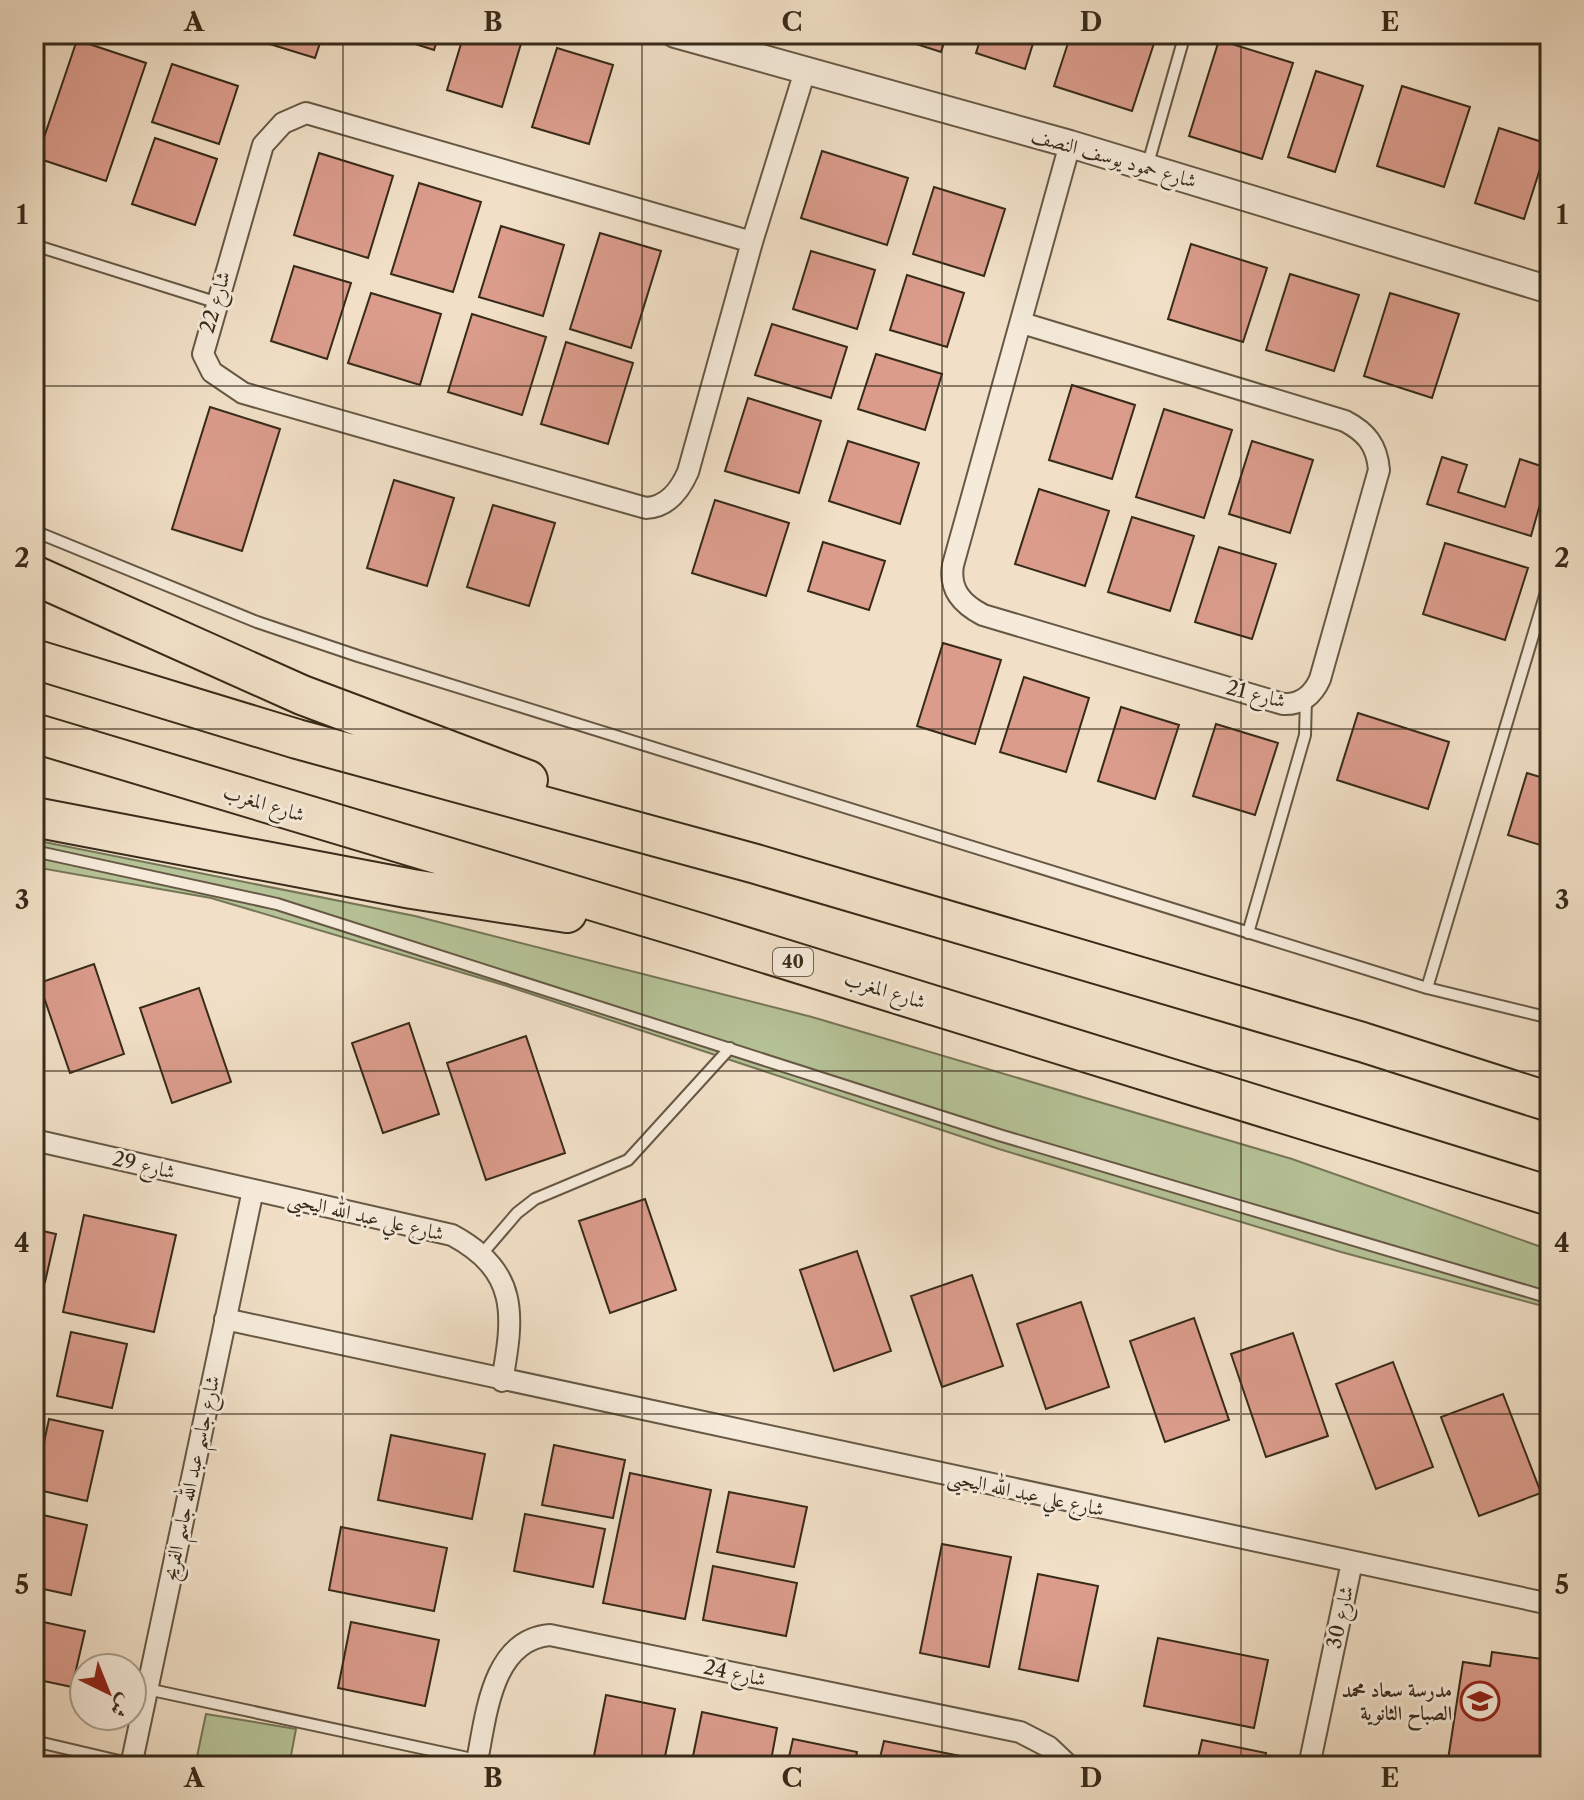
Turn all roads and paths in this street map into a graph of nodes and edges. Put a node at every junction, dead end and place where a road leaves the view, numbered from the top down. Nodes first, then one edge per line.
1 (675, 34) edge
2 (1185, 34) edge
3 (805, 71) junction
4 (1070, 144) junction
5 (1147, 168) junction
6 (752, 242) junction
7 (34, 245) edge
8 (1550, 290) edge
9 (215, 302) junction
10 (1022, 323) junction
11 (34, 531) edge
12 (34, 575) edge
13 (1550, 579) edge
14 (34, 659) edge
15 (1306, 698) junction
16 (34, 733) edge
17 (34, 817) edge
18 (34, 851) edge
19 (756, 864) junction
20 (700, 933) junction
21 (1248, 933) junction
22 (1427, 988) junction
23 (1550, 1018) edge
24 (1362, 1042) junction
25 (730, 1048) junction
26 (1550, 1081) edge
27 (1550, 1102) edge
28 (1331, 1128) junction
29 (34, 1140) edge
30 (253, 1190) junction
31 (1550, 1196) edge
32 (1550, 1212) edge
33 (481, 1255) junction
34 (1550, 1298) edge
35 (225, 1319) junction
36 (502, 1381) junction
37 (1352, 1562) junction
38 (1550, 1604) edge
39 (148, 1680) edge
40 (148, 1689) edge
41 (138, 1732) edge
42 (34, 1741) edge
43 (477, 1763) edge
44 (131, 1765) edge
45 (1069, 1766) edge
46 (1309, 1766) edge

1 - 3 street, شارع حمود يوسف النصف
2 - 5 lane
3 - 4 street, شارع حمود يوسف النصف
3 - 6 street, شارع 22
4 - 5 street, شارع حمود يوسف النصف
4 - 10 street, شارع 21
5 - 8 street, شارع حمود يوسف النصف
6 - 9 street, شارع 22
6 - 9 street, شارع 22
7 - 9 lane
10 - 15 street, شارع 21
10 - 15 street, شارع 21
11 - 21 lane
12 - 19 highway
13 - 22 lane
14 - 19 highway
15 - 21 lane
16 - 20 highway, شارع المغرب / 40
17 - 20 highway
18 - 25 lane
19 - 24 highway
20 - 28 highway, شارع المغرب / 40
21 - 22 lane
22 - 23 lane
24 - 26 highway
24 - 27 highway
25 - 33 lane
25 - 34 lane
28 - 31 highway, شارع المغرب / 40
28 - 32 highway
29 - 30 street, شارع 29
30 - 33 street, شارع علي عبد الله اليحيى
30 - 35 street, شارع جاسم عبد الله جاسم الفريح
33 - 36 street, شارع علي عبد الله اليحيى
35 - 36 street, شارع علي عبد الله اليحيى
35 - 39 street, شارع جاسم عبد الله جاسم الفريح
36 - 37 street, شارع علي عبد الله اليحيى
37 - 38 street, شارع علي عبد الله اليحيى
37 - 46 street, شارع 30
40 - 43 lane
41 - 44 street, شارع جاسم عبد الله جاسم الفريح
42 - 44 lane
43 - 45 street, شارع 24

